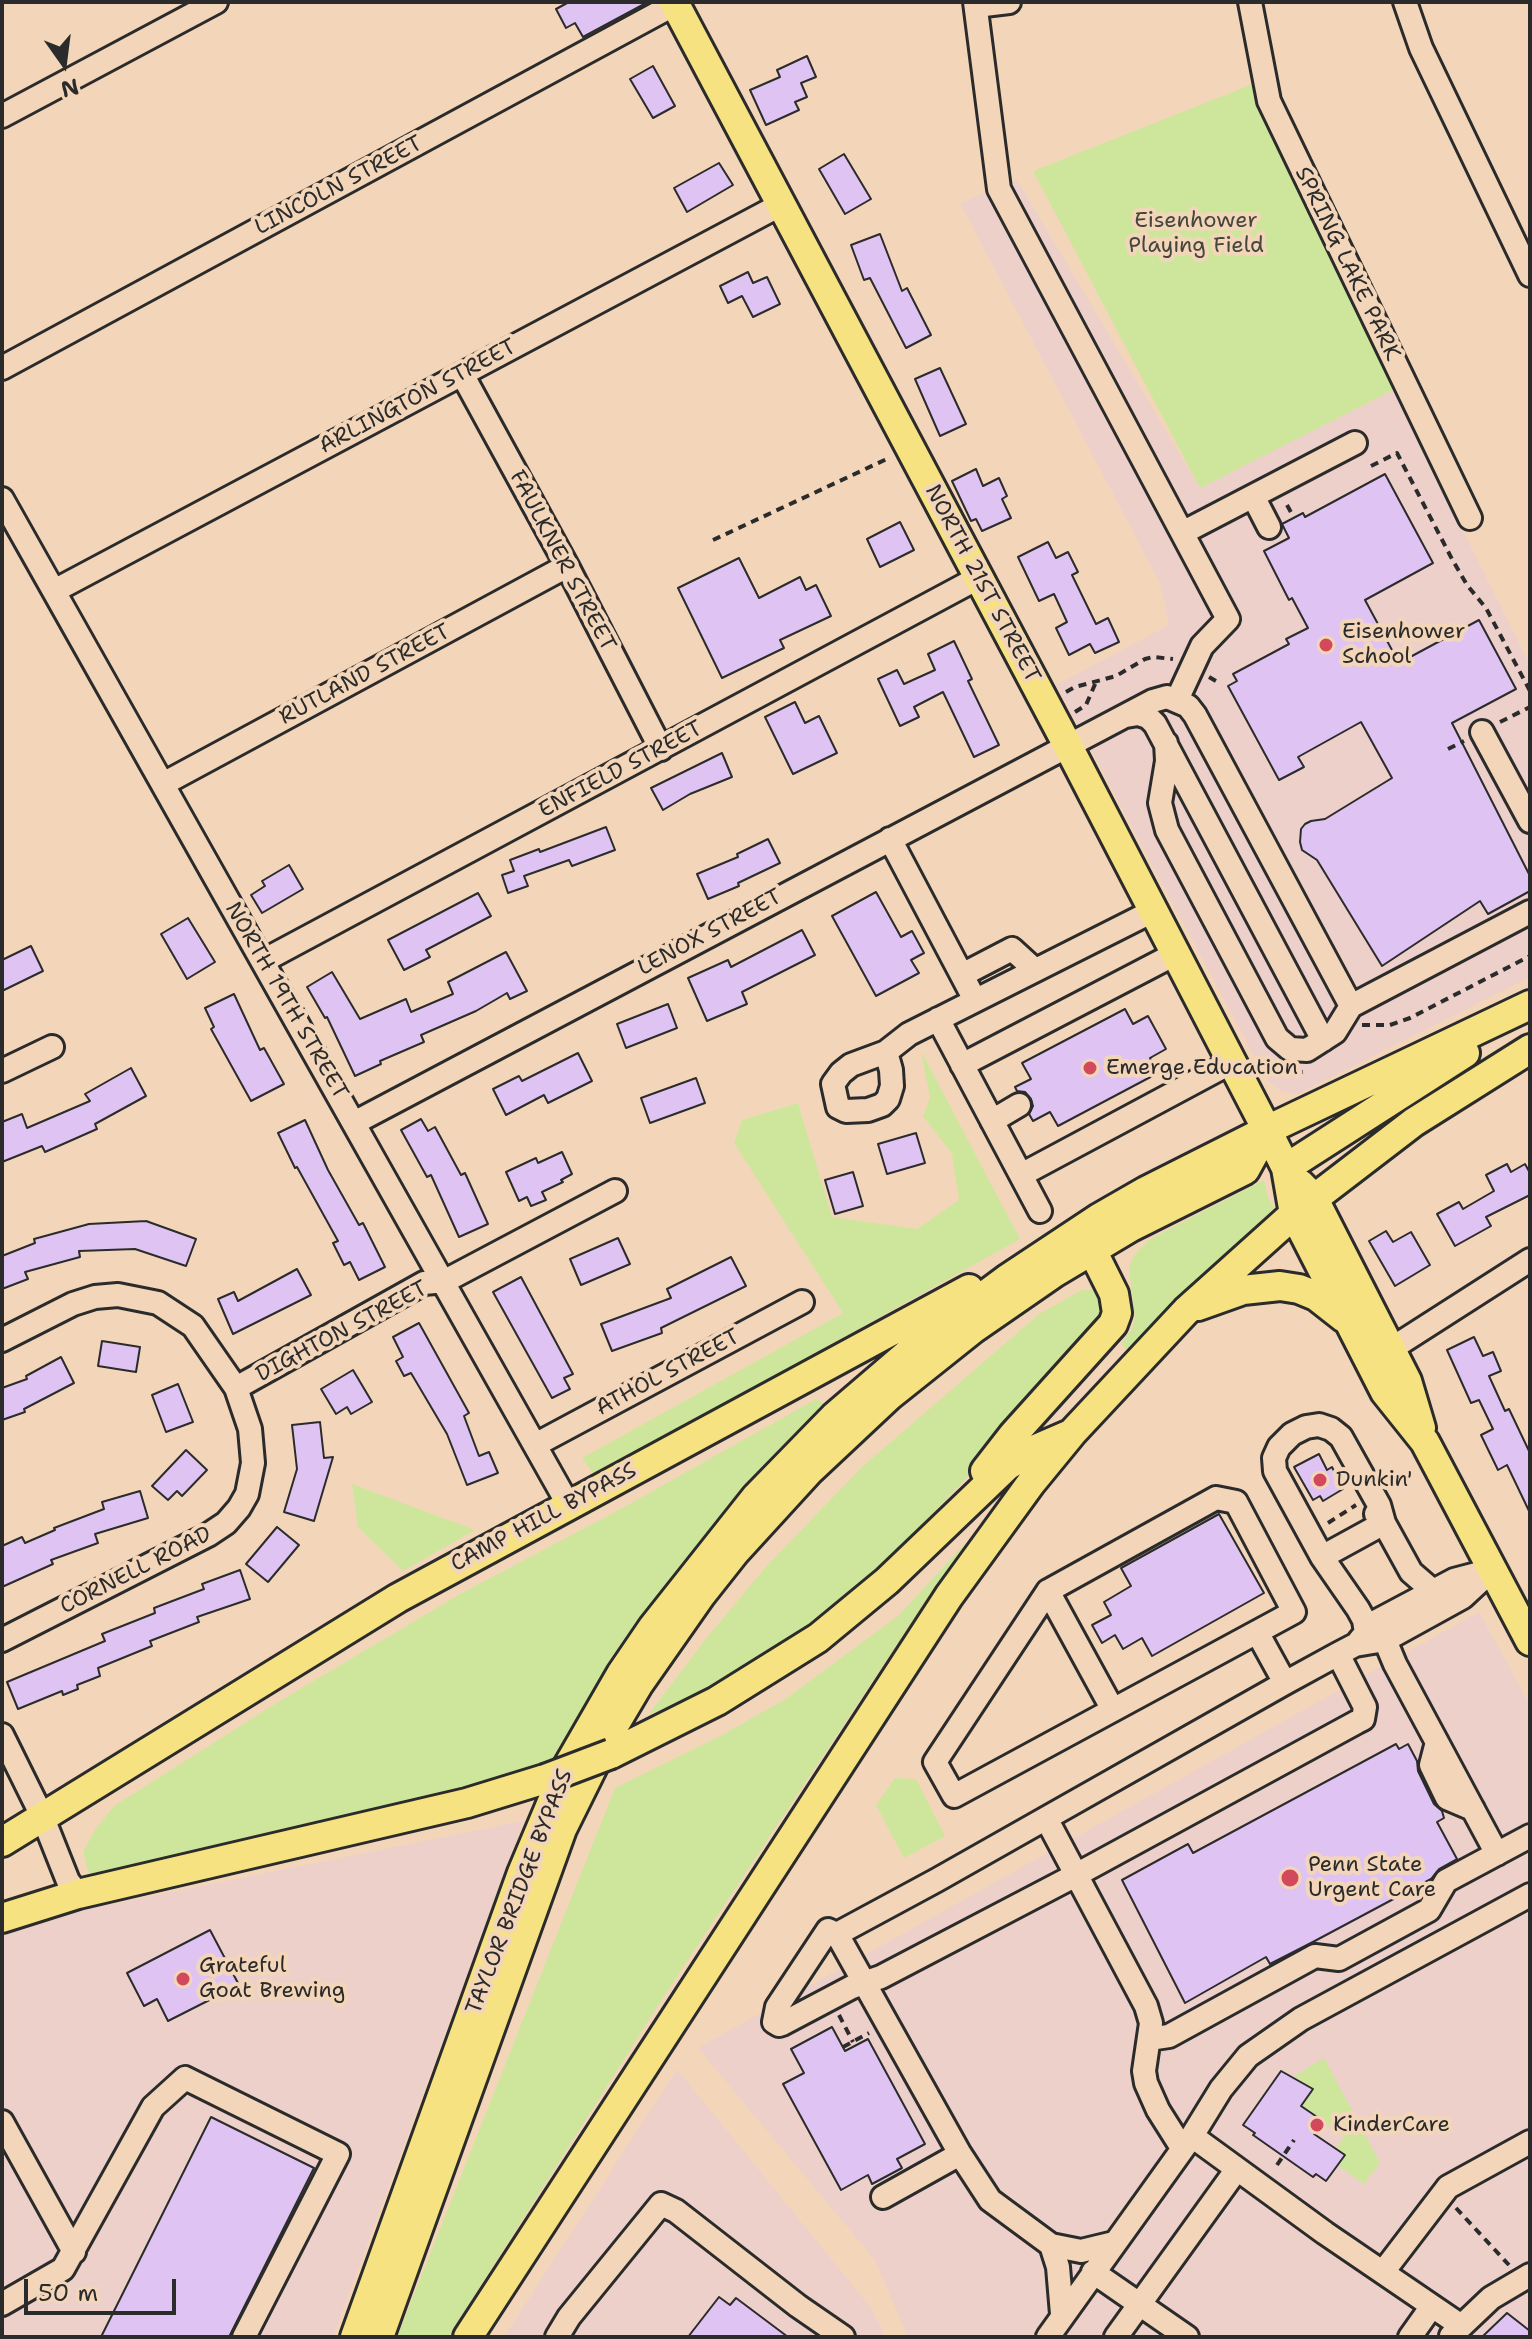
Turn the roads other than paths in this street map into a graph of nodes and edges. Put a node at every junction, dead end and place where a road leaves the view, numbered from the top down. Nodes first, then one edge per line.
1 (216, 2) edge
2 (1009, 2) edge
3 (1250, 2) edge
4 (1405, 2) edge
5 (674, 3) edge
6 (976, 4) edge
7 (2, 116) edge
8 (782, 204) junction
9 (1530, 275) edge
10 (2, 368) edge
11 (462, 374) junction
12 (1355, 443) dead end
13 (1253, 496) junction
14 (2, 499) edge
15 (1470, 518) dead end
16 (1269, 527) dead end
17 (1184, 532) junction
18 (567, 566) junction
19 (978, 578) junction
20 (54, 591) junction
21 (1177, 700) junction
22 (1126, 716) junction
23 (1482, 732) dead end
24 (1166, 743) junction
25 (1068, 746) junction
26 (661, 749) junction
27 (163, 784) junction
28 (1530, 821) edge
29 (890, 839) junction
30 (1153, 911) junction
31 (1530, 912) edge
32 (1175, 954) junction
33 (263, 961) junction
34 (1035, 970) junction
35 (962, 975) junction
36 (975, 1000) junction
37 (1530, 1005) edge
38 (1351, 1006) junction
39 (1530, 1011) edge
40 (938, 1019) junction
41 (1323, 1040) junction
42 (52, 1047) dead end
43 (1530, 1049) edge
44 (886, 1052) dead end
45 (1246, 1063) junction
46 (962, 1065) junction
47 (2, 1071) edge
48 (1019, 1105) dead end
49 (992, 1121) junction
50 (354, 1123) junction
51 (1267, 1130) junction
52 (1286, 1168) junction
53 (1021, 1175) junction
54 (615, 1191) dead end
55 (1303, 1206) junction
56 (1040, 1211) dead end
57 (1099, 1218) junction
58 (1092, 1250) junction
59 (1530, 1260) edge
60 (445, 1281) junction
61 (802, 1302) dead end
62 (1186, 1311) junction
63 (1351, 1325) junction
64 (2, 1340) edge
65 (1391, 1349) junction
66 (236, 1388) junction
67 (1072, 1433) junction
68 (1425, 1442) junction
69 (535, 1445) junction
70 (568, 1504) junction
71 (1384, 1523) junction
72 (1320, 1541) junction
73 (928, 1544) junction
74 (1492, 1570) junction
75 (1048, 1591) junction
76 (1433, 1591) junction
77 (1257, 1632) junction
78 (2, 1640) edge
79 (1530, 1641) edge
80 (1361, 1643) junction
81 (1285, 1683) junction
82 (1113, 1710) junction
83 (2, 1735) edge
84 (43, 1818) junction
85 (1047, 1820) junction
86 (1530, 1836) edge
87 (2, 1842) edge
88 (1497, 1854) junction
89 (1076, 1875) junction
90 (78, 1894) junction
91 (1530, 1895) edge
92 (2, 1918) edge
93 (837, 1934) junction
94 (864, 1983) junction
95 (1149, 2039) junction
96 (2, 2122) edge
97 (1187, 2142) junction
98 (1530, 2142) edge
99 (960, 2154) junction
100 (1237, 2169) junction
101 (883, 2197) dead end
102 (1114, 2243) junction
103 (1051, 2245) junction
104 (74, 2252) junction
105 (1093, 2272) junction
106 (1383, 2272) junction
107 (1530, 2275) edge
108 (2, 2304) edge
109 (1139, 2304) junction
110 (1432, 2306) junction
111 (1062, 2314) junction
112 (1455, 2331) edge
113 (244, 2337) edge
114 (355, 2337) edge
115 (379, 2337) edge
116 (468, 2337) edge
117 (557, 2337) edge
118 (843, 2337) edge
119 (1048, 2337) edge
120 (1116, 2337) edge
121 (1187, 2337) edge
122 (1410, 2337) edge

1 - 7 street
2 - 6 street
3 - 15 street, SPRING LAKE PARK
4 - 9 street
5 - 8 main road, NORTH 21ST STREET
5 - 10 street, LINCOLN STREET
6 - 17 street
8 - 11 street, ARLINGTON STREET
8 - 19 main road, NORTH 21ST STREET
11 - 18 street, FAULKNER STREET
11 - 20 street, ARLINGTON STREET
12 - 13 street
13 - 16 street
13 - 17 street
14 - 20 street, NORTH 19TH STREET
17 - 21 street
18 - 26 street, FAULKNER STREET
18 - 27 street, RUTLAND STREET
19 - 25 main road, NORTH 21ST STREET
19 - 26 street, ENFIELD STREET
20 - 27 street, NORTH 19TH STREET
21 - 22 street, LENOX STREET
21 - 38 street
22 - 24 street
22 - 25 street, LENOX STREET
23 - 28 street
24 - 41 street
24 - 41 street
25 - 29 street, LENOX STREET
25 - 30 main road, NORTH 21ST STREET
26 - 33 street, ENFIELD STREET
27 - 33 street, NORTH 19TH STREET
29 - 35 street
29 - 50 street, LENOX STREET
30 - 32 main road, NORTH 21ST STREET
30 - 34 street
31 - 38 street
32 - 45 main road, NORTH 21ST STREET
32 - 46 street
33 - 50 street, NORTH 19TH STREET
34 - 35 street
34 - 36 street
35 - 36 street
36 - 40 street
37 - 51 main road, TAYLOR BRIDGE BYPASS
38 - 41 street
39 - 52 main road
40 - 44 street
40 - 46 street
42 - 47 street
43 - 55 main road
45 - 51 main road, NORTH 21ST STREET
45 - 53 street
46 - 49 street
48 - 49 street
49 - 53 street
50 - 60 street, NORTH 19TH STREET
51 - 52 main road, NORTH 21ST STREET
51 - 57 main road, TAYLOR BRIDGE BYPASS
51 - 58 main road
52 - 55 main road, NORTH 21ST STREET
53 - 56 street
54 - 60 street, DIGHTON STREET
55 - 62 main road
55 - 63 main road, NORTH 21ST STREET
55 - 65 main road, NORTH 21ST STREET
57 - 70 main road, CAMP HILL BYPASS
57 - 114 main road, TAYLOR BRIDGE BYPASS
58 - 73 main road
58 - 115 main road
59 - 65 street
60 - 66 street, DIGHTON STREET
60 - 69 street, NORTH 19TH STREET
61 - 69 street, ATHOL STREET
62 - 63 main road
62 - 67 main road
63 - 68 main road, NORTH 21ST STREET
64 - 66 street, DIGHTON STREET
65 - 68 main road, NORTH 21ST STREET
66 - 78 street, CORNELL ROAD
67 - 73 main road
67 - 116 main road
68 - 74 main road, NORTH 21ST STREET
69 - 70 street, NORTH 19TH STREET
70 - 84 main road, CAMP HILL BYPASS
71 - 72 street
71 - 72 street
71 - 76 street
72 - 80 street
73 - 90 main road, bridge
74 - 76 street
74 - 79 main road, NORTH 21ST STREET
74 - 80 street
75 - 77 street
75 - 82 street
75 - 82 street
76 - 80 street
77 - 81 street
77 - 82 street
80 - 81 street
80 - 88 street
80 - 89 street
81 - 85 street
83 - 84 street
84 - 87 main road, CAMP HILL BYPASS
84 - 90 street
85 - 89 street
85 - 93 street
86 - 88 street
88 - 95 street
89 - 94 street
89 - 95 street
90 - 92 main road
91 - 97 street
93 - 94 street
93 - 94 street
94 - 99 street
95 - 97 street
96 - 104 street
97 - 100 street
97 - 102 street
98 - 106 street
99 - 101 street
99 - 103 street
100 - 106 street
100 - 109 street
102 - 103 street
102 - 105 street
103 - 111 street
104 - 108 street
104 - 113 street
105 - 109 street
105 - 111 street
106 - 110 street
107 - 112 street
109 - 120 street
109 - 121 street
110 - 112 street
110 - 122 street
111 - 119 street
117 - 118 street

